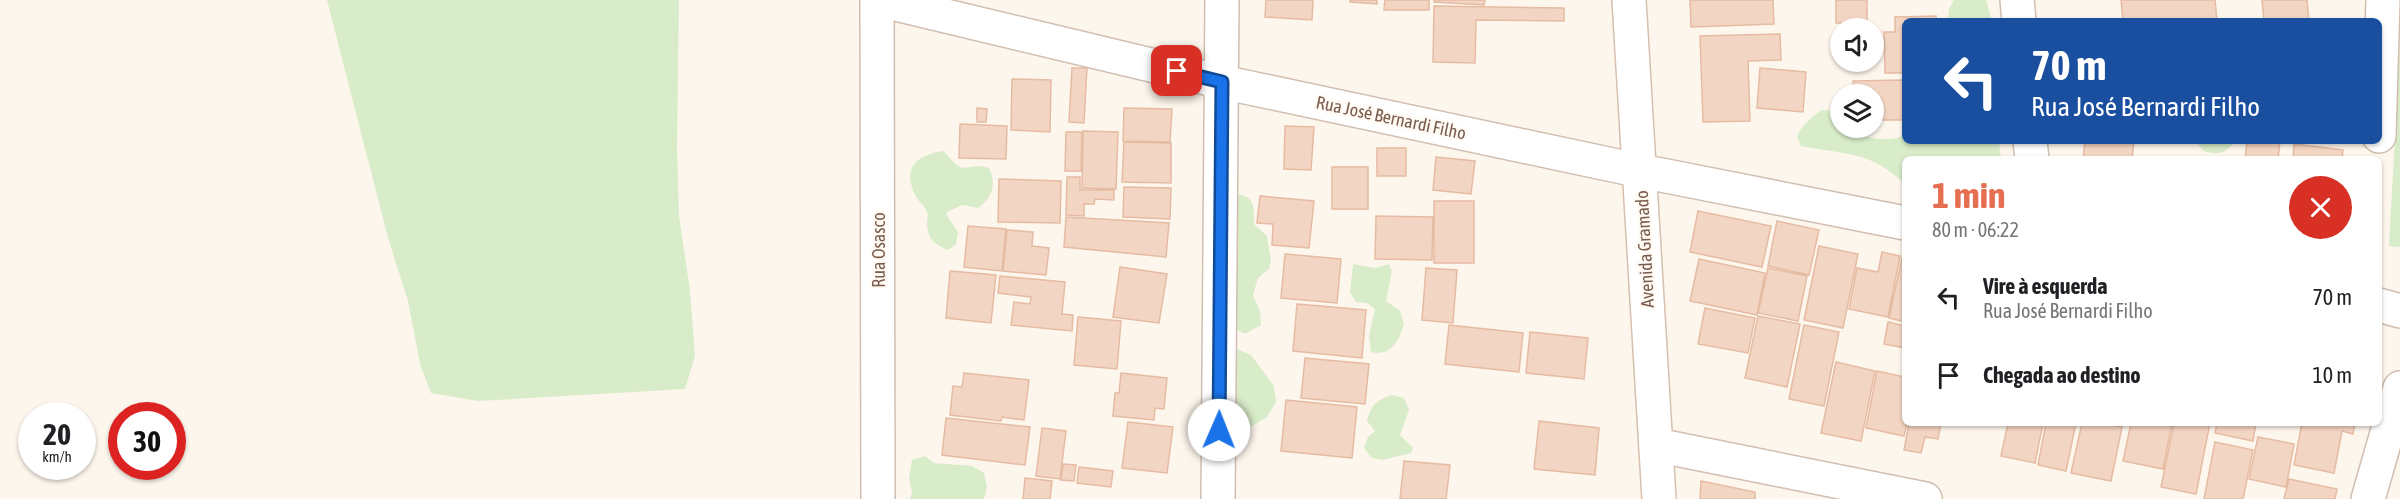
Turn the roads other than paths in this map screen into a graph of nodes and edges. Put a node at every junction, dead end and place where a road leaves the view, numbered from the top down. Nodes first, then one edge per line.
1 (878, 0) edge
2 (1222, 0) edge
3 (1629, 0) edge
4 (2017, 0) edge
5 (2383, 0) edge
6 (2019, 18) edge
7 (2382, 34) edge
8 (1222, 82) junction
9 (1641, 171) junction
10 (1902, 222) edge
11 (2382, 306) edge
12 (2400, 311) edge
13 (2400, 388) edge
14 (1656, 445) junction
15 (878, 499) edge
16 (1218, 499) edge
17 (1659, 499) edge
18 (1925, 499) edge
19 (2368, 499) edge

1 - 8 street, Rua José Bernardi Filho
1 - 15 street, Rua Osasco
2 - 8 street
3 - 9 street, Avenida Gramado
4 - 6 street
5 - 7 street
8 - 9 street, Rua José Bernardi Filho
8 - 16 street
9 - 10 street, Rua José Bernardi Filho
9 - 14 street, Avenida Gramado
11 - 12 street
13 - 19 street
14 - 17 street, Avenida Gramado
14 - 18 street

